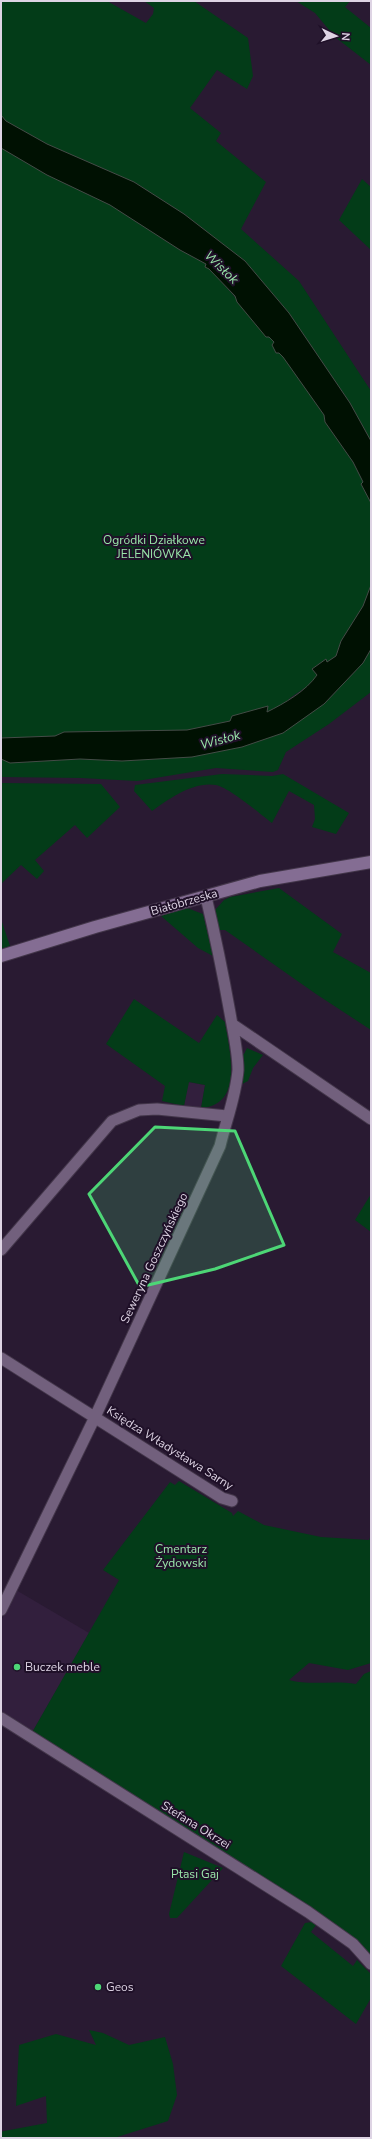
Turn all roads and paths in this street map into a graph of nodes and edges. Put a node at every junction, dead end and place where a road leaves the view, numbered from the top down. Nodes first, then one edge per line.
1 (371, 862) edge
2 (206, 897) junction
3 (1, 956) edge
4 (232, 1024) junction
5 (227, 1116) junction
6 (371, 1119) edge
7 (1, 1250) edge
8 (1, 1358) edge
9 (95, 1417) junction
10 (232, 1501) dead end
11 (1, 1610) edge
12 (1, 1718) edge
13 (371, 1964) edge

1 - 2 street, Białobrzeska
2 - 3 street, Białobrzeska
2 - 4 street, Seweryna Goszczyńskiego
4 - 5 street, Seweryna Goszczyńskiego
4 - 6 street
5 - 7 street
5 - 9 street, Seweryna Goszczyńskiego
8 - 9 street, Księdza Władysława Sarny
9 - 10 street, Księdza Władysława Sarny
9 - 11 street, Seweryna Goszczyńskiego
12 - 13 street, Stefana Okrzei

